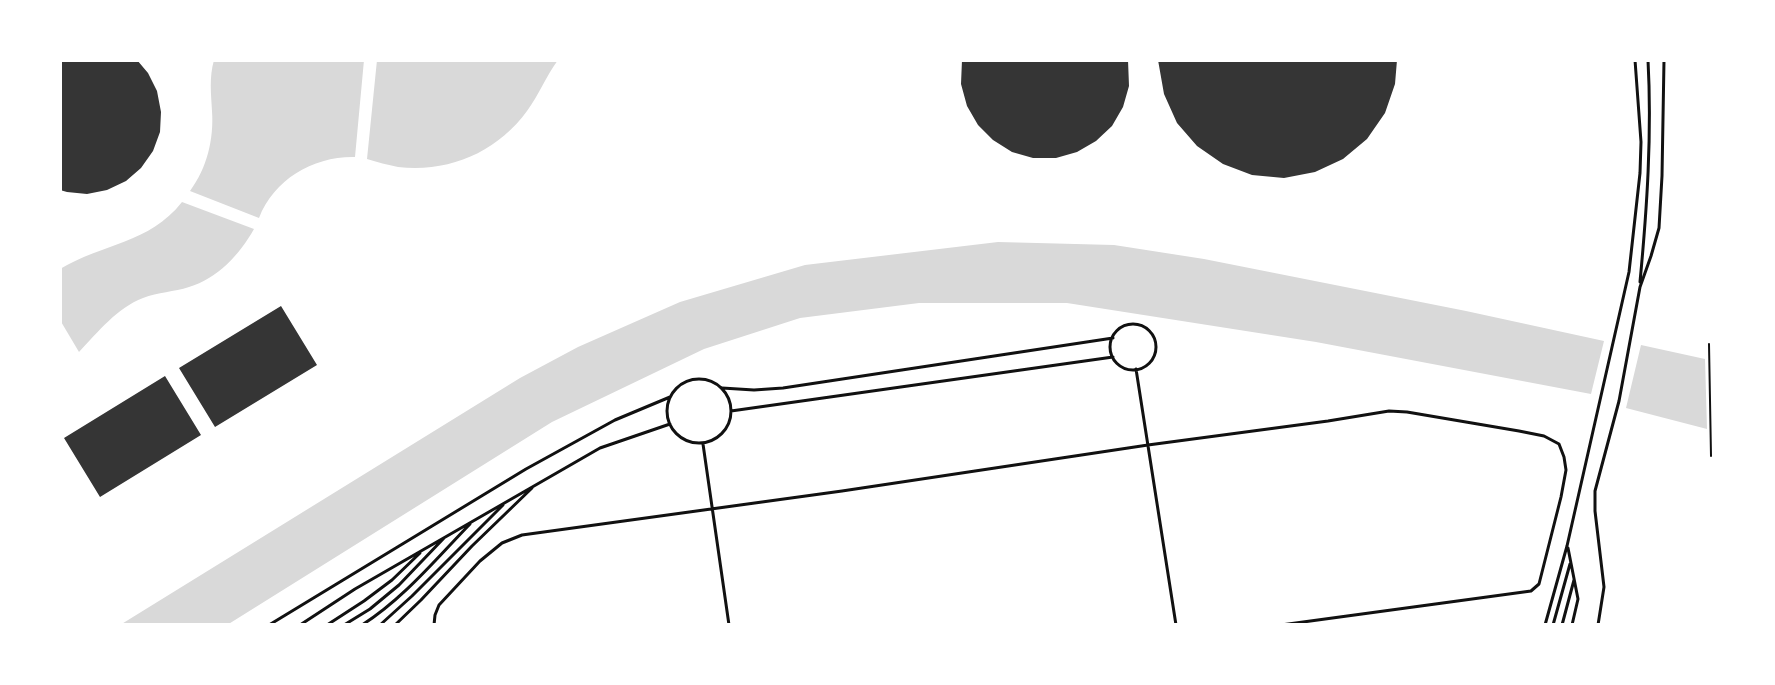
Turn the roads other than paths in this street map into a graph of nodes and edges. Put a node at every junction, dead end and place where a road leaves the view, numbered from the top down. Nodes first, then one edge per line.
1 (1635, 60) edge
2 (1648, 60) edge
3 (1664, 60) edge
4 (1640, 287) junction
5 (1113, 338) junction
6 (1113, 357) junction
7 (1136, 369) junction
8 (722, 388) junction
9 (670, 397) junction
10 (731, 411) junction
11 (670, 424) junction
12 (703, 444) junction
13 (1148, 445) junction
14 (537, 483) junction
15 (507, 501) junction
16 (712, 509) junction
17 (472, 522) junction
18 (448, 534) junction
19 (1567, 546) junction
20 (424, 549) junction
21 (1570, 562) junction
22 (1574, 578) junction
23 (269, 625) edge
24 (300, 625) edge
25 (327, 625) edge
26 (344, 625) edge
27 (362, 625) edge
28 (380, 625) edge
29 (395, 625) edge
30 (434, 625) edge
31 (729, 625) edge
32 (1176, 625) edge
33 (1281, 625) edge
34 (1545, 625) edge
35 (1553, 625) edge
36 (1562, 625) edge
37 (1572, 625) edge
38 (1598, 625) edge

1 - 19 lane
2 - 4 lane
3 - 4 lane
4 - 38 lane
5 - 6 lane
5 - 7 lane
5 - 8 lane
6 - 7 lane
6 - 10 lane
7 - 13 lane
8 - 9 lane
8 - 10 lane
9 - 11 lane
9 - 23 lane
10 - 12 lane
11 - 12 lane
11 - 14 lane
12 - 16 lane
13 - 16 lane
13 - 32 lane
13 - 33 lane
14 - 15 lane
14 - 29 lane
15 - 17 lane
15 - 28 lane
16 - 30 lane
16 - 31 lane
17 - 18 lane
17 - 27 lane
18 - 20 lane
18 - 26 lane
19 - 21 lane
19 - 34 lane
20 - 24 lane
20 - 25 lane
21 - 22 lane
21 - 35 lane
22 - 36 lane
22 - 37 lane

